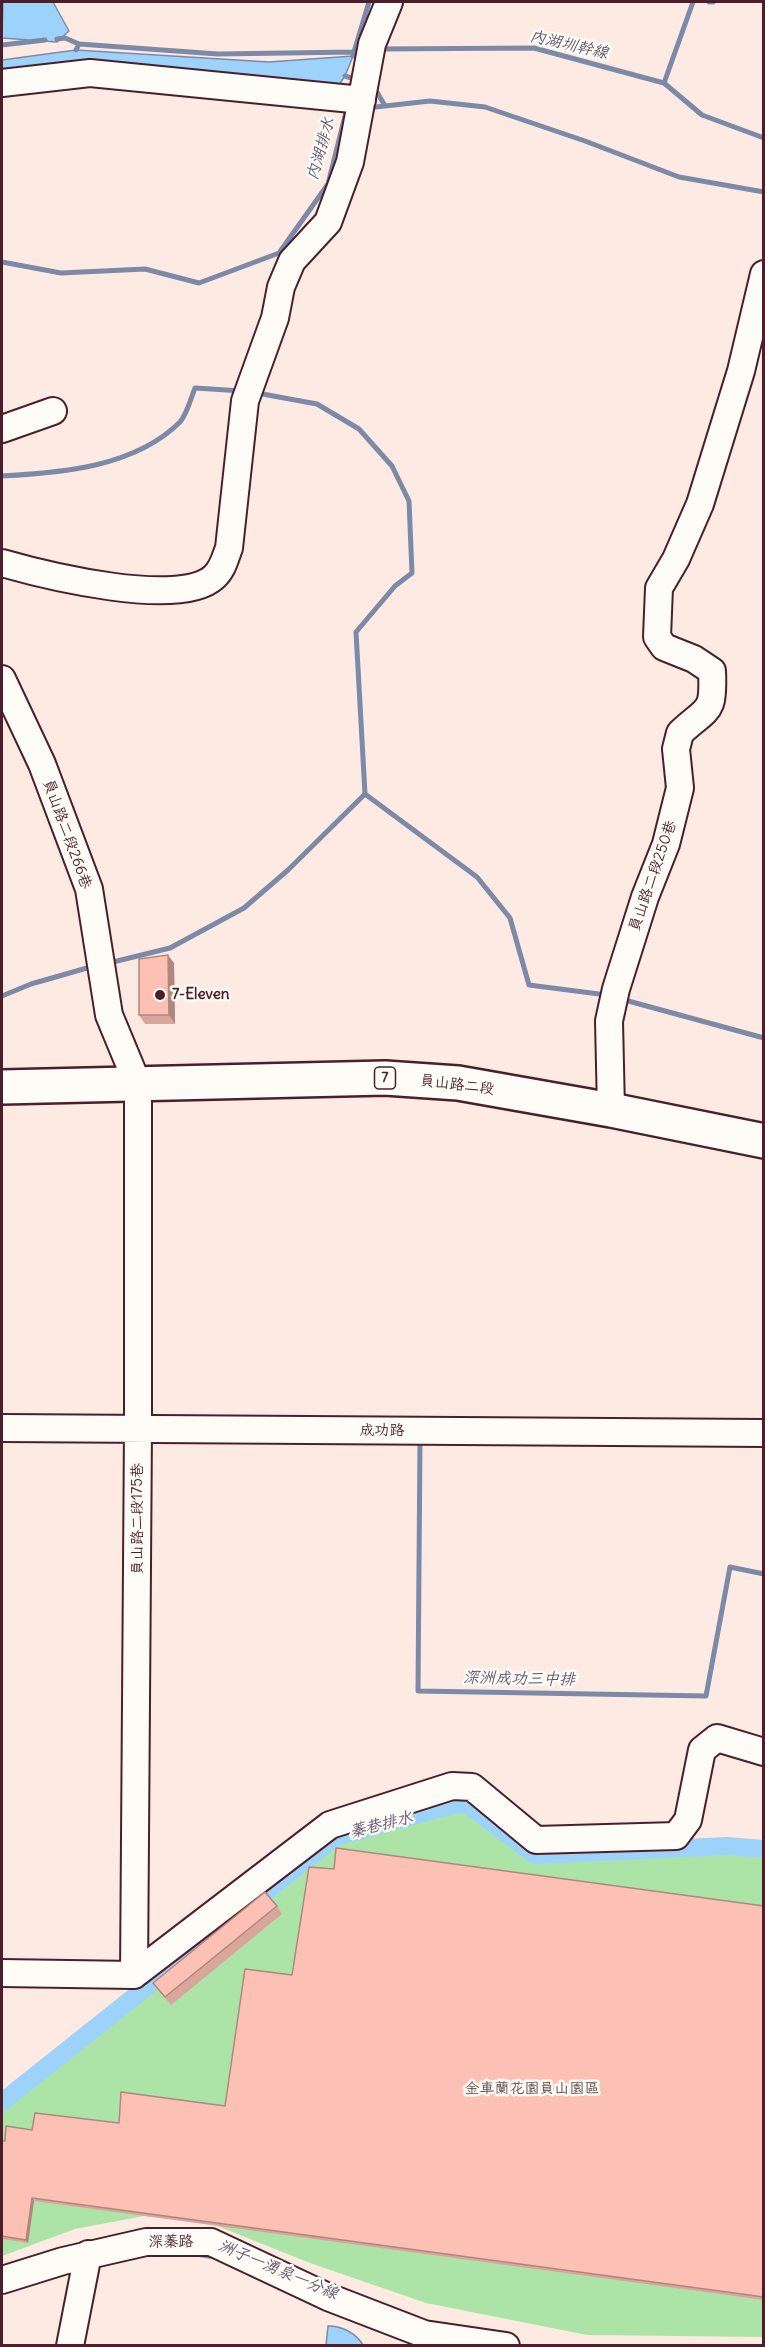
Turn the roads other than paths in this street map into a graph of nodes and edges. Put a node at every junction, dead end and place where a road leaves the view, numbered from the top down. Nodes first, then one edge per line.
1 (389, 2) edge
2 (2, 83) edge
3 (361, 106) junction
4 (764, 274) edge
5 (53, 411) dead end
6 (2, 429) edge
7 (2, 563) edge
8 (2, 679) edge
9 (2, 1068) edge
10 (133, 1075) junction
11 (2, 1087) edge
12 (611, 1101) junction
13 (764, 1124) edge
14 (764, 1141) edge
15 (2, 1428) edge
16 (138, 1430) junction
17 (764, 1433) edge
18 (764, 1752) edge
19 (2, 1973) edge
20 (135, 1975) junction
21 (88, 2254) junction
22 (2, 2280) edge
23 (70, 2346) edge
24 (506, 2346) edge

1 - 3 street
2 - 3 street
3 - 7 street
4 - 12 street, 員山路二段250巷
5 - 6 street
8 - 10 street, 員山路二段266巷
9 - 10 main road, 員山路二段 / 7
10 - 11 main road, 員山路二段 / 7
10 - 12 main road, 員山路二段 / 7
10 - 16 street, 員山路二段175巷
12 - 13 main road, 員山路二段 / 7
12 - 14 main road, 員山路二段 / 7
15 - 16 street, 成功路
16 - 17 street, 成功路
16 - 20 street, 員山路二段175巷
18 - 20 street
19 - 20 street
21 - 22 street, 深蓁路
21 - 23 street
21 - 24 street, 深蓁路

